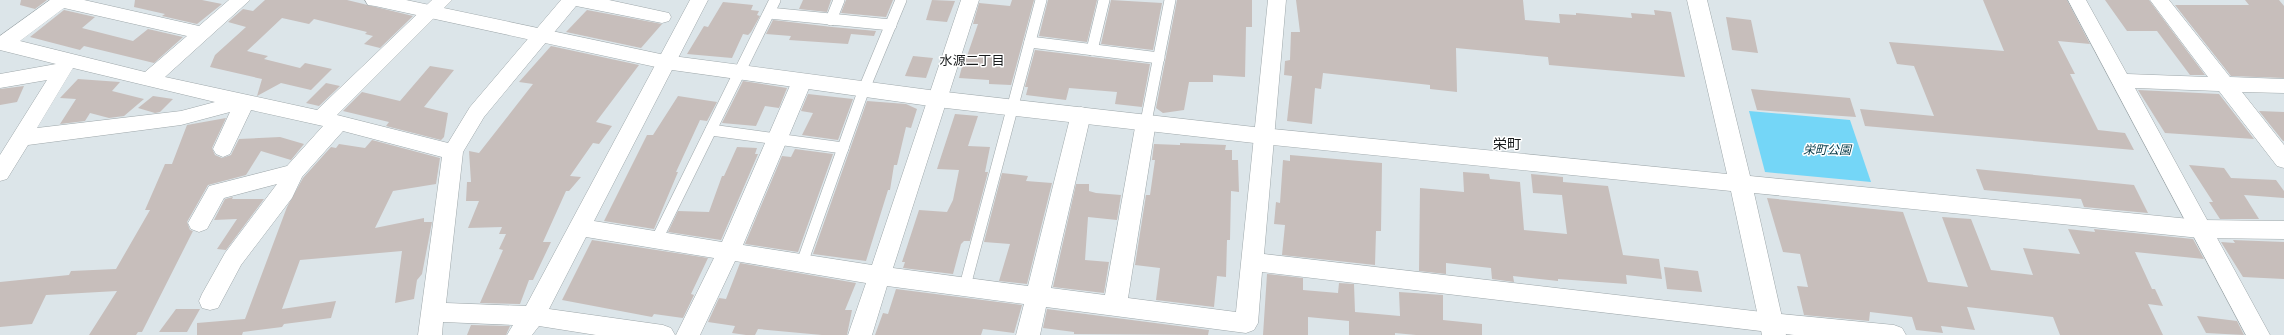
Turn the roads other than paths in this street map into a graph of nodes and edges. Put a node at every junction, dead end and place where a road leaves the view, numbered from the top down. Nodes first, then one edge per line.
1 (62, 0) edge
2 (241, 0) edge
3 (375, 0) edge
4 (571, 0) edge
5 (578, 0) edge
6 (699, 0) edge
7 (775, 0) edge
8 (839, 0) edge
9 (901, 0) edge
10 (970, 0) edge
11 (1041, 0) edge
12 (1104, 0) edge
13 (1170, 0) edge
14 (1277, 0) edge
15 (1697, 0) edge
16 (2077, 0) edge
17 (2159, 0) edge
18 (437, 6) edge
19 (769, 13) junction
20 (662, 17) dead end
21 (831, 20) junction
22 (891, 25) junction
23 (203, 33) junction
24 (543, 34) junction
25 (1030, 42) junction
26 (2, 44) edge
27 (1092, 50) junction
28 (1159, 58) junction
29 (665, 62) junction
30 (65, 65) junction
31 (738, 72) junction
32 (149, 80) junction
33 (0, 81) edge
34 (802, 81) junction
35 (2121, 81) junction
36 (2227, 85) junction
37 (2284, 86) edge
38 (864, 90) junction
39 (937, 99) junction
40 (244, 101) junction
41 (1013, 106) junction
42 (1081, 114) junction
43 (329, 121) junction
44 (1146, 122) junction
45 (711, 130) junction
46 (1263, 136) junction
47 (22, 138) junction
48 (777, 140) junction
49 (843, 148) junction
50 (223, 149) dead end
51 (453, 152) junction
52 (2284, 160) edge
53 (294, 172) junction
54 (0, 173) edge
55 (1741, 184) junction
56 (199, 223) dead end
57 (578, 227) junction
58 (2200, 229) junction
59 (2284, 230) edge
60 (657, 239) junction
61 (729, 251) junction
62 (1252, 262) junction
63 (802, 263) junction
64 (880, 276) junction
65 (965, 286) junction
66 (1036, 296) junction
67 (210, 300) dead end
68 (1115, 306) junction
69 (434, 312) junction
70 (532, 316) junction
71 (1245, 329) edge
72 (1772, 329) edge
73 (430, 335) edge
74 (518, 335) edge
75 (663, 335) edge
76 (688, 335) edge
77 (860, 335) edge
78 (1028, 335) edge
79 (1894, 335) edge
80 (2258, 335) edge

1 - 23 street
1 - 26 street
2 - 23 street
3 - 18 street
4 - 24 street
5 - 20 street
6 - 29 street
7 - 19 lane
8 - 21 lane
9 - 22 lane
10 - 39 street
11 - 25 lane
12 - 27 lane
13 - 28 lane
14 - 46 street
15 - 55 street
16 - 35 street
17 - 36 street
18 - 24 street
18 - 43 street
19 - 21 lane
19 - 31 lane
21 - 22 lane
22 - 38 lane
23 - 32 street
24 - 29 street
24 - 51 street
25 - 27 lane
25 - 41 lane
26 - 30 street
27 - 28 lane
28 - 44 lane
29 - 31 street
29 - 57 street
30 - 32 street
30 - 33 street
30 - 47 street
31 - 34 street
31 - 45 lane
32 - 40 street
34 - 38 street
34 - 48 street
35 - 36 street
35 - 58 street
36 - 37 street
36 - 52 street
38 - 39 street
38 - 49 lane
39 - 41 street
39 - 64 street
40 - 43 street
40 - 47 street
40 - 50 street
41 - 42 street
41 - 65 lane
42 - 44 street
42 - 66 street
43 - 51 street
43 - 53 street
44 - 46 street
44 - 68 street
45 - 48 lane
45 - 60 lane
46 - 55 street
46 - 62 street
47 - 54 street
48 - 49 lane
48 - 61 street
49 - 63 lane
51 - 69 street
53 - 56 street
53 - 67 street
55 - 58 street
55 - 72 street
57 - 60 street
57 - 70 street
58 - 59 street
58 - 80 street
60 - 61 street
61 - 63 street
61 - 76 street
62 - 71 street
62 - 72 street
63 - 64 street
64 - 65 street
64 - 77 street
65 - 66 street
66 - 68 street
66 - 78 street
68 - 71 street
69 - 70 street
69 - 73 street
70 - 74 street
70 - 75 street
72 - 79 street

